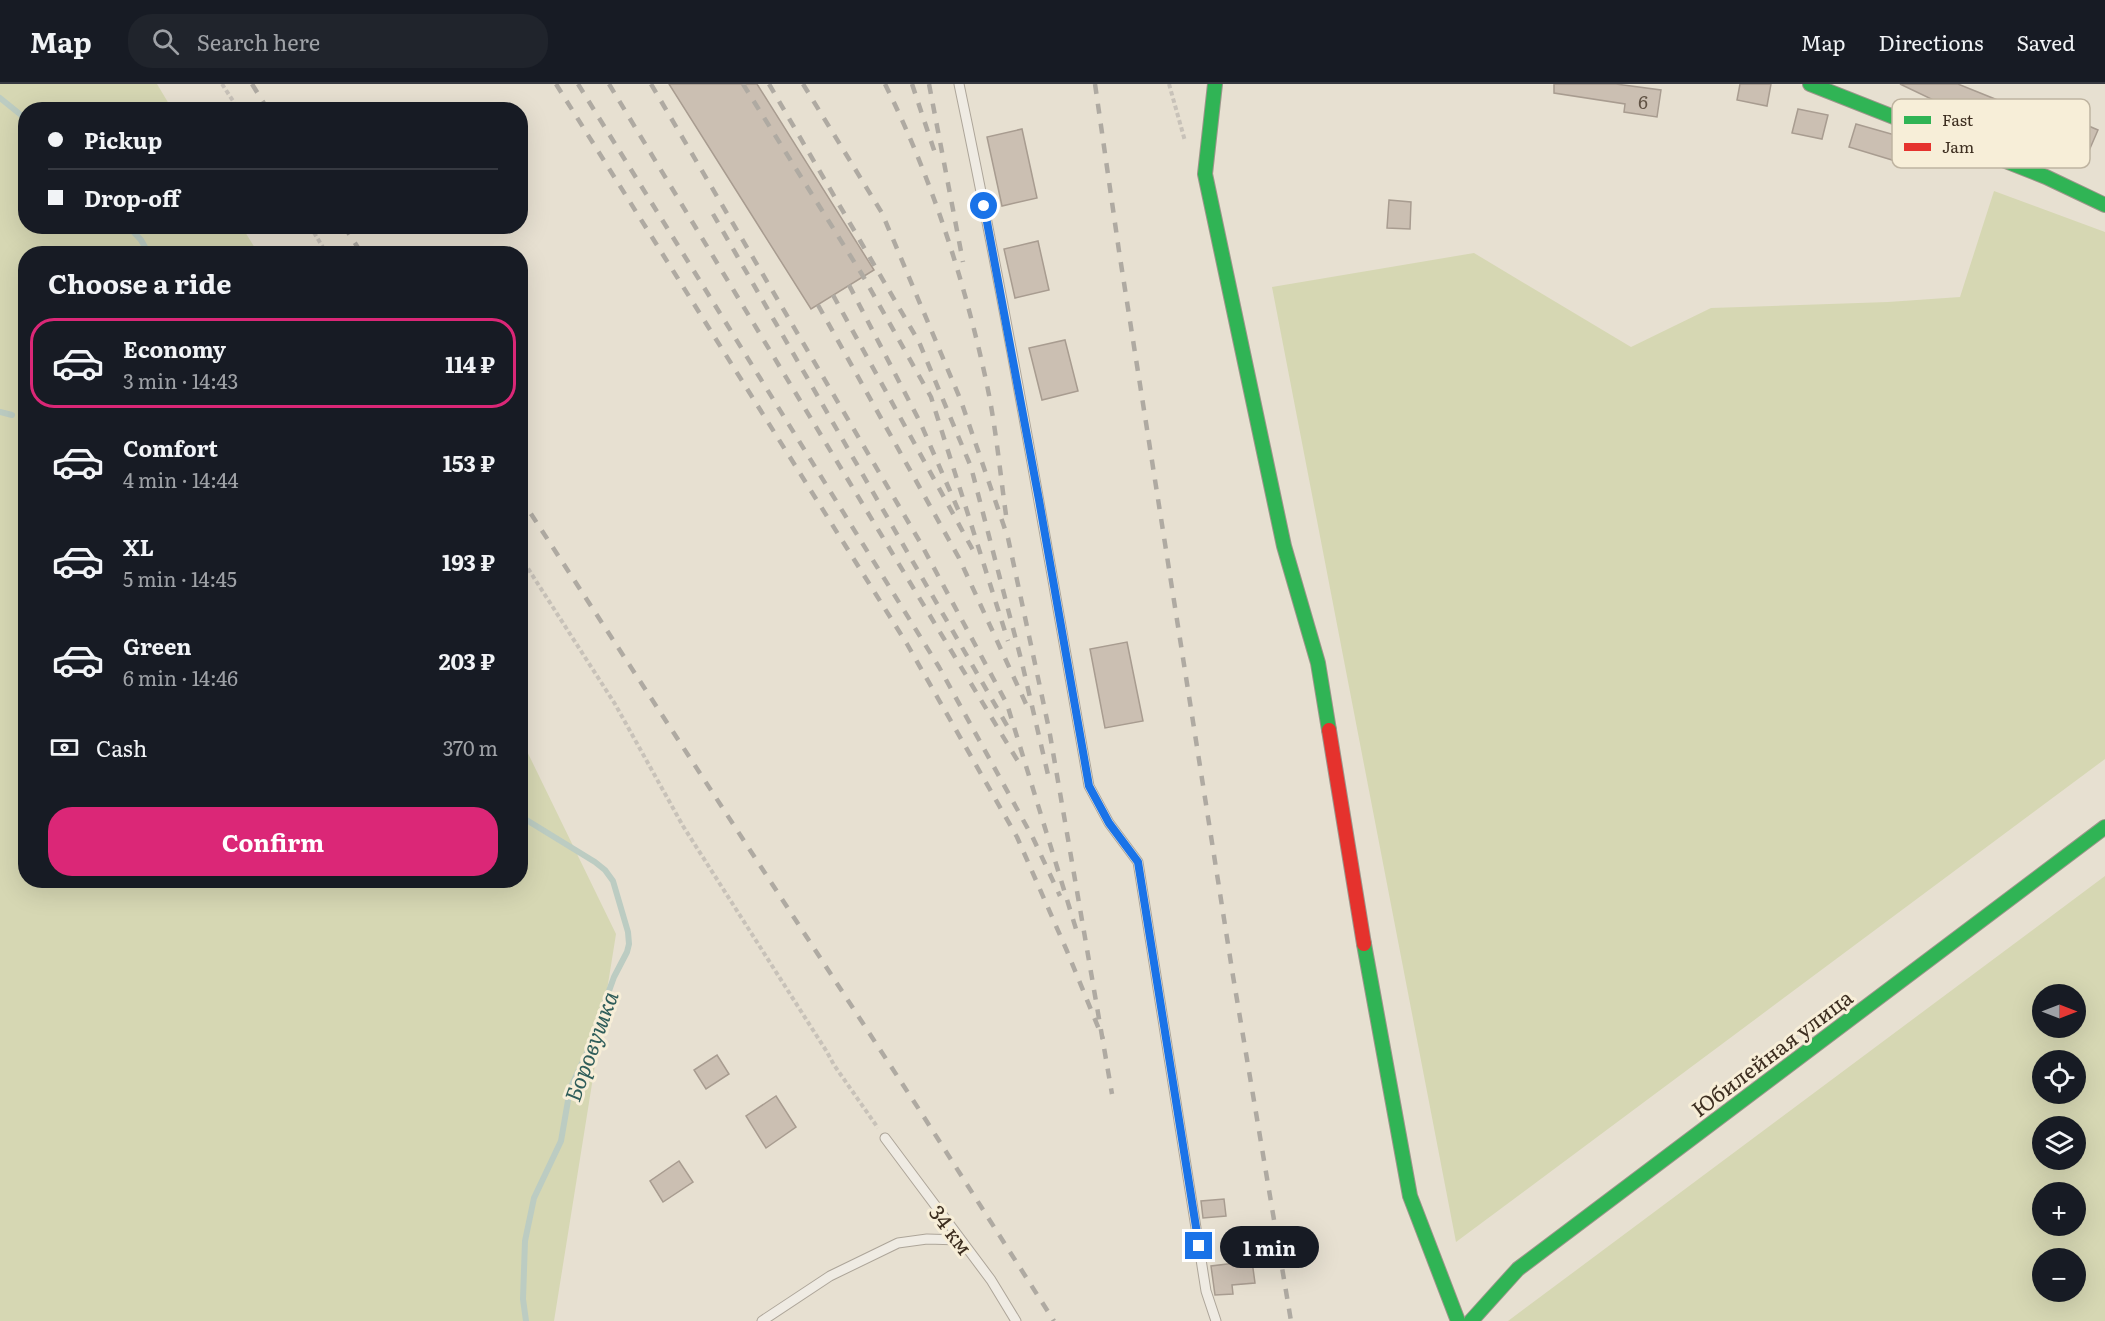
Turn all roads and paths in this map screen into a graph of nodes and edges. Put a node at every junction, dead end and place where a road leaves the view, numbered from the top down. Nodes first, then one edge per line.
1 (222, 84) edge
2 (959, 84) edge
3 (1169, 84) edge
4 (1215, 84) edge
5 (1810, 84) edge
6 (234, 102) edge
7 (1892, 116) edge
8 (1190, 150) dead end
9 (2023, 168) edge
10 (2105, 205) edge
11 (528, 568) edge
12 (2105, 827) edge
13 (885, 1138) joint
14 (960, 1240) junction
15 (762, 1321) edge
16 (1016, 1321) edge
17 (1216, 1321) edge
18 (1458, 1321) edge
19 (1471, 1321) edge

1 - 6 path
2 - 17 lane
3 - 8 path
4 - 18 street
5 - 7 street
9 - 10 street
11 - 13 path
12 - 19 street, Юбилейная улица
13 - 14 lane, 34 км
14 - 15 lane
14 - 16 lane, 34 км

